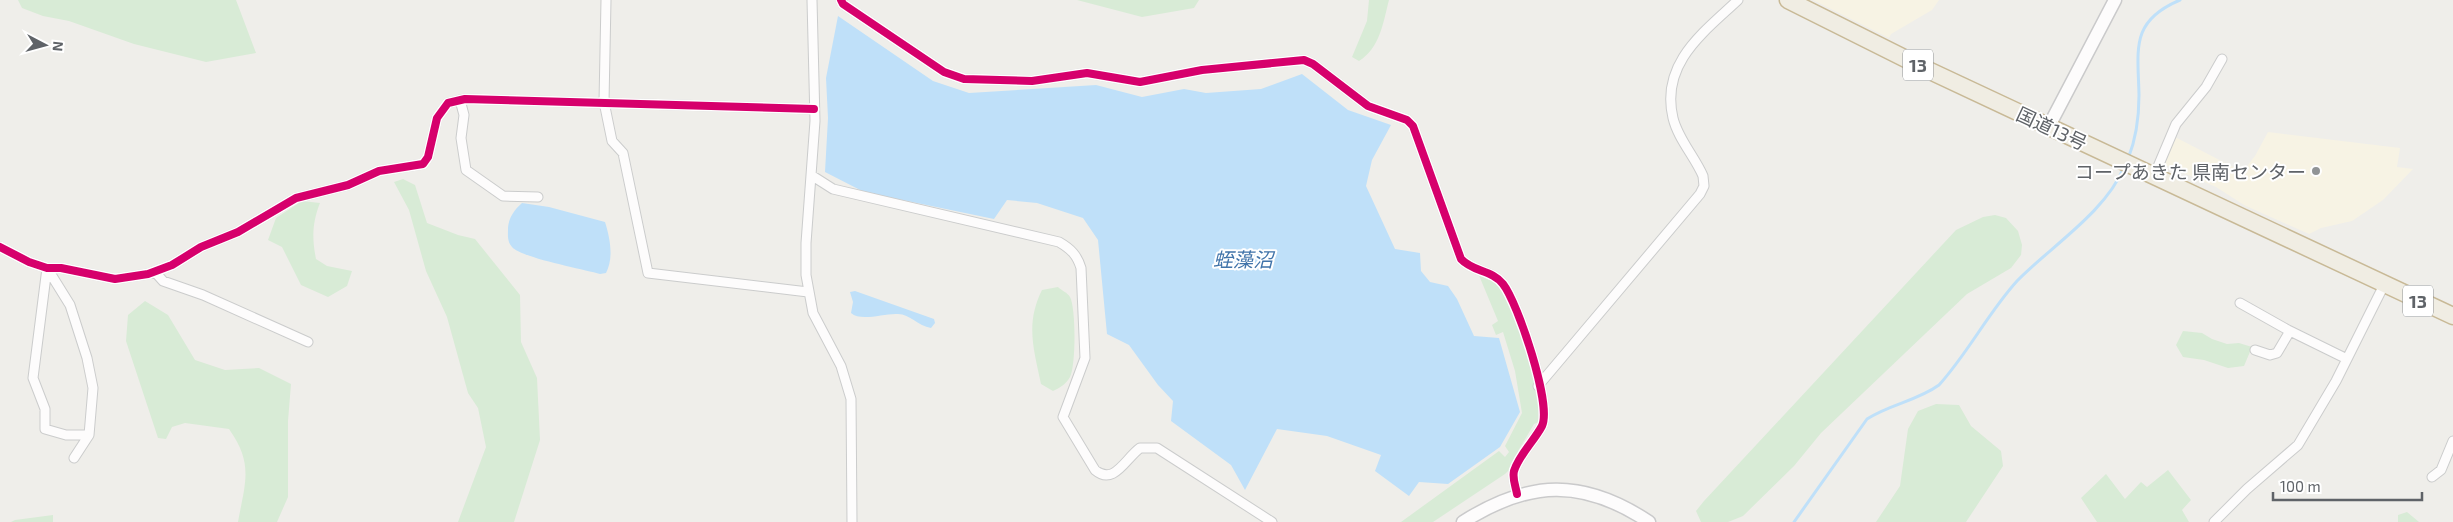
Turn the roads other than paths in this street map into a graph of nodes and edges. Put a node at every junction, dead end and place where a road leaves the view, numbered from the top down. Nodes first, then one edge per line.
1 (606, 0) edge
2 (812, 0) edge
3 (841, 0) edge
4 (1738, 0) edge
5 (1788, 0) edge
6 (2115, 0) edge
7 (2222, 59) dead end
8 (460, 100) junction
9 (604, 102) junction
10 (814, 109) junction
11 (2049, 126) junction
12 (2148, 173) junction
13 (811, 175) junction
14 (538, 197) dead end
15 (0, 247) edge
16 (47, 268) junction
17 (156, 272) junction
18 (2384, 285) junction
19 (808, 292) junction
20 (2240, 303) dead end
21 (2453, 316) edge
22 (2290, 331) junction
23 (308, 342) dead end
24 (2255, 350) dead end
25 (2347, 359) junction
26 (1538, 386) junction
27 (89, 435) junction
28 (2453, 441) edge
29 (74, 458) dead end
30 (2432, 477) dead end
31 (1517, 494) junction
32 (852, 522) edge
33 (1272, 522) edge
34 (1463, 522) edge
35 (1649, 522) edge
36 (2214, 522) edge

1 - 9 street
2 - 10 street
3 - 26 street
4 - 26 street
5 - 11 highway, 国道13号 / 13
6 - 11 street
7 - 12 street
8 - 9 street
8 - 14 street
8 - 17 street
9 - 10 street
9 - 19 street
10 - 13 street
11 - 12 highway, 国道13号 / 13
12 - 18 highway, 国道13号 / 13
13 - 19 street
13 - 33 street
15 - 16 street
16 - 17 street
16 - 27 street
16 - 27 street
17 - 23 street
18 - 21 highway, 国道13号 / 13
18 - 25 street
19 - 32 street
20 - 22 street
22 - 24 street
22 - 25 street
25 - 36 street
26 - 31 street
27 - 29 street
28 - 30 street
31 - 34 street
31 - 35 street

